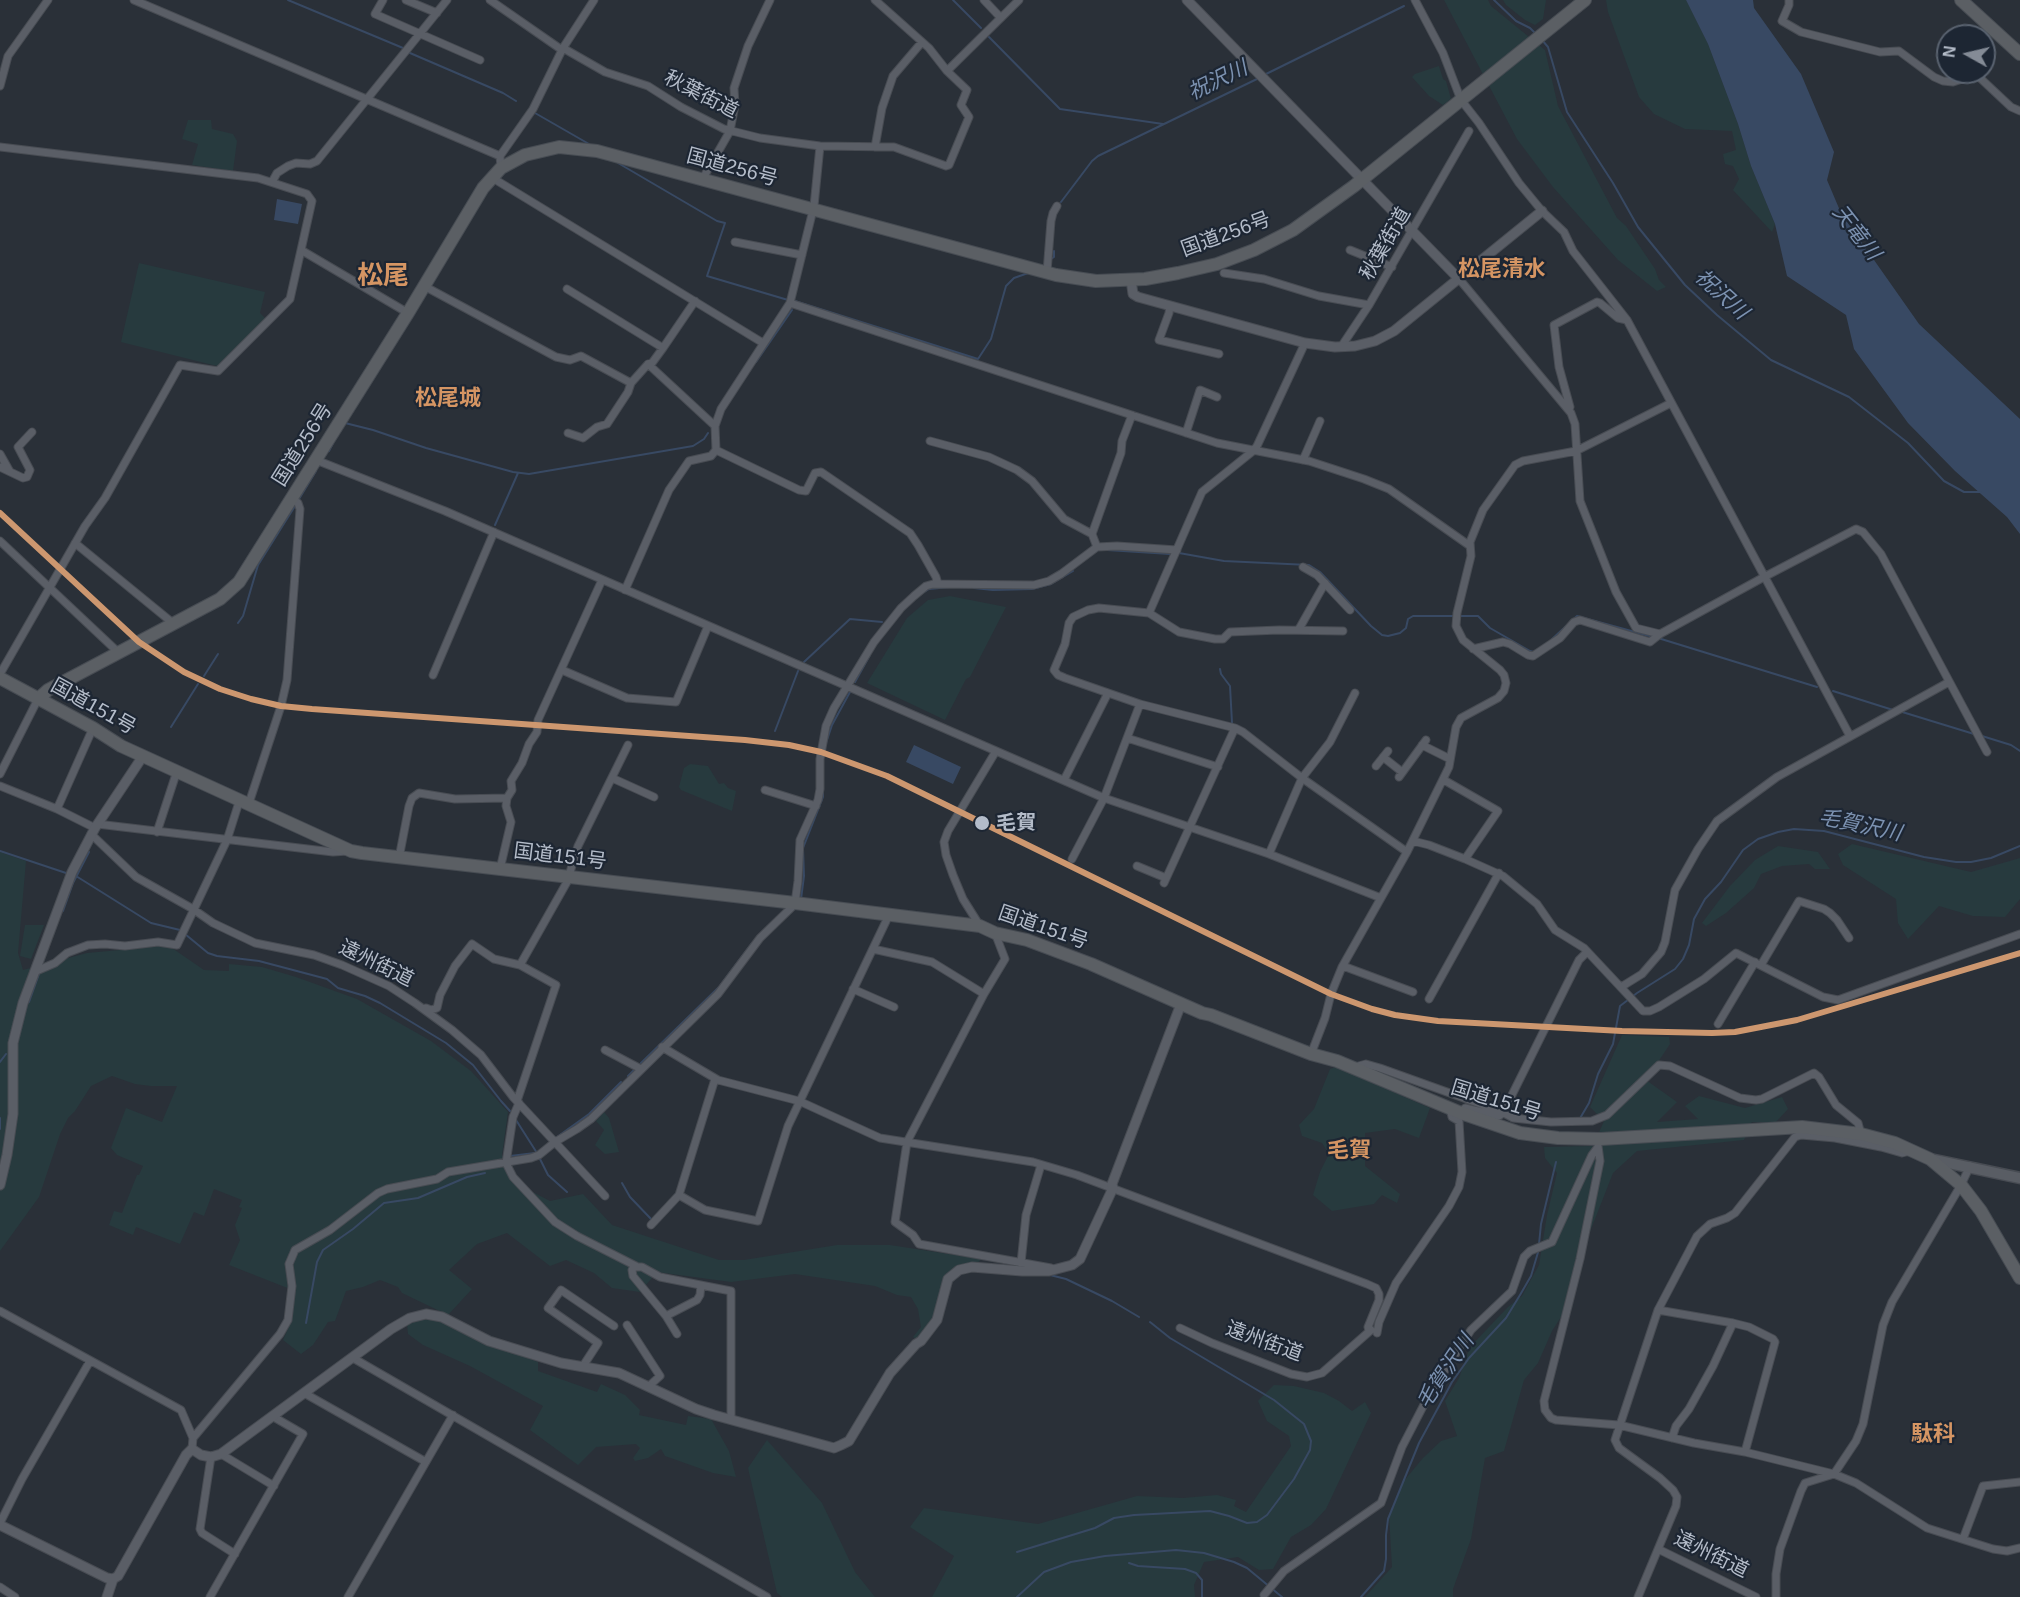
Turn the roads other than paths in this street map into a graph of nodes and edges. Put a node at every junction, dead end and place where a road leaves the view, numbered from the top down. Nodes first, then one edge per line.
1 (48, 0) edge
2 (134, 0) edge
3 (383, 0) edge
4 (406, 0) edge
5 (447, 0) edge
6 (490, 0) edge
7 (594, 0) edge
8 (770, 0) edge
9 (875, 0) edge
10 (984, 0) edge
11 (1019, 0) edge
12 (1187, 0) edge
13 (1415, 0) edge
14 (1585, 0) edge
15 (1789, 0) edge
16 (1961, 0) edge
17 (437, 13) junction
18 (1001, 18) junction
19 (420, 34) junction
20 (921, 42) junction
21 (562, 49) junction
22 (0, 50) edge
23 (2020, 54) edge
24 (8, 56) junction
25 (480, 60) dead end
26 (947, 71) junction
27 (0, 86) edge
28 (1463, 98) junction
29 (367, 100) junction
30 (2020, 111) edge
31 (730, 131) junction
32 (1469, 131) dead end
33 (820, 146) junction
34 (0, 147) edge
35 (875, 147) junction
36 (501, 162) junction
37 (491, 177) junction
38 (1363, 179) junction
39 (702, 180) junction
40 (272, 182) junction
41 (1057, 206) dead end
42 (812, 209) junction
43 (1542, 211) junction
44 (1413, 231) junction
45 (735, 242) dead end
46 (301, 250) junction
47 (1350, 250) dead end
48 (802, 255) junction
49 (1392, 267) junction
50 (1041, 269) junction
51 (1224, 273) dead end
52 (1131, 280) junction
53 (1460, 280) junction
54 (424, 286) junction
55 (567, 289) dead end
56 (695, 301) junction
57 (790, 303) junction
58 (1369, 305) junction
59 (1170, 306) junction
60 (408, 313) junction
61 (1627, 320) junction
62 (763, 343) junction
63 (1305, 343) junction
64 (1341, 347) junction
65 (663, 348) junction
66 (1219, 354) dead end
67 (648, 364) junction
68 (631, 383) junction
69 (1217, 397) dead end
70 (1671, 403) junction
71 (1571, 412) junction
72 (1132, 415) junction
73 (1320, 421) dead end
74 (715, 426) junction
75 (32, 432) dead end
76 (568, 433) dead end
77 (1186, 433) junction
78 (930, 441) dead end
79 (716, 450) junction
80 (1253, 451) junction
81 (1576, 451) junction
82 (0, 454) edge
83 (316, 460) junction
84 (1303, 460) junction
85 (0, 467) edge
86 (9, 470) junction
87 (292, 499) junction
88 (494, 532) junction
89 (1092, 534) junction
90 (0, 541) edge
91 (75, 543) junction
92 (1470, 546) junction
93 (1097, 547) junction
94 (1177, 550) junction
95 (1303, 567) dead end
96 (1764, 576) junction
97 (602, 580) junction
98 (1325, 583) junction
99 (938, 584) junction
100 (49, 586) junction
101 (625, 590) junction
102 (1350, 610) dead end
103 (1149, 613) junction
104 (174, 624) junction
105 (708, 626) junction
106 (1299, 629) junction
107 (1343, 632) dead end
108 (1656, 637) junction
109 (1473, 649) junction
110 (119, 653) junction
111 (562, 670) junction
112 (433, 675) dead end
113 (0, 676) edge
114 (1949, 682) junction
115 (848, 687) junction
116 (1108, 693) junction
117 (1355, 693) dead end
118 (38, 699) junction
119 (1140, 704) junction
120 (93, 728) junction
121 (1235, 728) junction
122 (1850, 736) junction
123 (1127, 738) junction
124 (628, 745) dead end
125 (996, 751) junction
126 (1988, 752) dead end
127 (143, 756) junction
128 (1450, 759) junction
129 (1376, 766) dead end
130 (1218, 767) junction
131 (177, 771) junction
132 (0, 774) edge
133 (612, 778) junction
134 (1302, 778) junction
135 (1064, 780) junction
136 (1444, 780) junction
137 (0, 786) edge
138 (765, 790) dead end
139 (654, 797) dead end
140 (507, 798) junction
141 (1104, 798) junction
142 (244, 801) junction
143 (816, 806) junction
144 (57, 809) junction
145 (1191, 828) junction
146 (94, 829) junction
147 (157, 832) junction
148 (227, 840) junction
149 (1413, 841) junction
150 (351, 851) junction
151 (1407, 852) junction
152 (1269, 854) junction
153 (399, 858) junction
154 (1072, 859) dead end
155 (1465, 859) junction
156 (1137, 866) dead end
157 (500, 869) junction
158 (1499, 873) junction
159 (568, 877) junction
160 (1381, 898) junction
161 (795, 903) junction
162 (193, 909) junction
163 (889, 915) junction
164 (980, 926) junction
165 (995, 933) junction
166 (2020, 934) edge
167 (1849, 938) dead end
168 (873, 949) junction
169 (1587, 952) junction
170 (1758, 964) junction
171 (520, 965) junction
172 (1343, 966) junction
173 (34, 972) junction
174 (853, 989) junction
175 (1622, 989) junction
176 (1413, 992) dead end
177 (984, 994) junction
178 (1429, 999) dead end
179 (415, 1003) junction
180 (1181, 1004) junction
181 (894, 1007) dead end
182 (437, 1008) junction
183 (1718, 1024) dead end
184 (452, 1030) junction
185 (662, 1047) junction
186 (605, 1050) dead end
187 (1311, 1054) junction
188 (641, 1069) junction
189 (715, 1078) junction
190 (1412, 1086) junction
191 (799, 1101) junction
192 (518, 1102) junction
193 (1455, 1111) junction
194 (1503, 1113) junction
195 (1861, 1134) junction
196 (555, 1142) junction
197 (907, 1142) junction
198 (1600, 1143) junction
199 (1912, 1150) junction
200 (1930, 1159) junction
201 (506, 1163) junction
202 (1041, 1165) junction
203 (1970, 1166) junction
204 (2020, 1178) edge
205 (0, 1185) edge
206 (1961, 1185) junction
207 (1113, 1188) junction
208 (679, 1195) junction
209 (605, 1196) dead end
210 (651, 1225) dead end
211 (1021, 1263) junction
212 (636, 1266) junction
213 (1059, 1269) junction
214 (2020, 1278) edge
215 (700, 1285) junction
216 (1658, 1310) junction
217 (0, 1311) edge
218 (666, 1316) junction
219 (1732, 1323) junction
220 (627, 1325) dead end
221 (614, 1326) dead end
222 (1180, 1328) dead end
223 (1373, 1332) junction
224 (677, 1334) dead end
225 (352, 1358) junction
226 (90, 1361) junction
227 (583, 1366) junction
228 (648, 1387) junction
229 (304, 1393) junction
230 (453, 1415) junction
231 (272, 1416) junction
232 (731, 1420) junction
233 (1619, 1425) junction
234 (193, 1438) junction
235 (1672, 1438) junction
236 (192, 1449) junction
237 (1745, 1452) junction
238 (221, 1454) junction
239 (211, 1457) junction
240 (426, 1462) junction
241 (1834, 1474) junction
242 (2020, 1482) edge
243 (274, 1486) junction
244 (0, 1524) edge
245 (1964, 1539) junction
246 (2020, 1548) edge
247 (1658, 1549) junction
248 (235, 1554) junction
249 (113, 1580) junction
250 (0, 1587) edge
251 (1266, 1593) dead end
252 (15, 1597) edge
253 (107, 1597) edge
254 (210, 1597) edge
255 (348, 1597) edge
256 (767, 1597) edge
257 (1638, 1597) edge
258 (1756, 1597) edge
259 (1776, 1597) edge

1 - 24 street
2 - 29 street
3 - 19 street
4 - 17 street
5 - 17 street
6 - 21 street, 秋葉街道
7 - 21 street
8 - 31 street
9 - 20 street
10 - 18 street
11 - 18 street
12 - 38 street
13 - 28 street
14 - 28 highway, 国道256号
15 - 30 street
16 - 23 highway
17 - 19 street
18 - 26 street
19 - 25 street
19 - 29 street
20 - 26 street
20 - 35 street
21 - 31 street, 秋葉街道
21 - 36 street
22 - 24 street
24 - 27 street
26 - 35 street, 秋葉街道
28 - 38 highway, 国道256号
28 - 43 street
29 - 36 street
29 - 40 street
31 - 33 street, 秋葉街道
31 - 39 street
32 - 44 street, 秋葉街道
33 - 35 street, 秋葉街道
33 - 42 street
34 - 40 street
36 - 37 highway, 国道256号
36 - 39 highway, 国道256号
37 - 54 highway, 国道256号
37 - 56 street
38 - 44 street
38 - 52 highway, 国道256号
39 - 42 highway, 国道256号
40 - 46 street
41 - 50 street
42 - 48 street
42 - 50 highway, 国道256号
43 - 53 street
43 - 61 street
44 - 49 street, 秋葉街道
44 - 53 street
45 - 48 street
46 - 60 street
46 - 91 street
47 - 49 street
48 - 57 street
49 - 58 street, 秋葉街道
50 - 52 highway, 国道256号
51 - 58 street, 秋葉街道
52 - 59 street
53 - 64 street
53 - 71 street
54 - 60 highway, 国道256号
54 - 68 street
55 - 65 street
56 - 62 street
56 - 65 street
57 - 62 street
57 - 72 street
58 - 64 street
59 - 63 street
59 - 66 street
60 - 83 highway, 国道256号
61 - 70 street
61 - 71 street
62 - 74 street
63 - 64 street
63 - 80 street
65 - 67 street
67 - 68 street
67 - 74 street
68 - 76 street
69 - 77 street
70 - 81 street
70 - 96 street
71 - 81 street
72 - 77 street
72 - 89 street
73 - 84 street
74 - 79 street
75 - 86 street
77 - 80 street
78 - 89 street
79 - 99 street
79 - 101 street
80 - 84 street
80 - 94 street
81 - 92 street
81 - 108 street
82 - 86 street
83 - 87 highway, 国道256号
83 - 88 street
84 - 92 street
85 - 86 street
87 - 104 highway, 国道256号
87 - 142 street
88 - 97 street
88 - 112 street
89 - 93 street
90 - 100 street
91 - 100 street
91 - 104 street
92 - 109 street
93 - 94 street
93 - 99 street
94 - 103 street
95 - 98 street
96 - 108 street
96 - 114 street
96 - 122 street
97 - 101 street
97 - 111 street
98 - 102 street
98 - 106 street
99 - 115 street
100 - 110 street
100 - 113 street
101 - 105 street
103 - 106 street
103 - 116 street
104 - 110 highway, 国道256号
105 - 111 street
105 - 115 street
106 - 107 street
108 - 109 street
109 - 128 street
110 - 118 highway, 国道256号
111 - 140 street
113 - 118 highway, 国道151号
114 - 122 street
114 - 126 street
115 - 125 street
115 - 143 street
116 - 119 street
116 - 135 street
117 - 134 street
118 - 120 highway, 国道151号
118 - 132 street
119 - 121 street
119 - 123 street
120 - 127 highway, 国道151号
120 - 144 street
121 - 130 street
121 - 134 street
122 - 175 street
123 - 130 street
123 - 141 street
124 - 133 street
125 - 135 street
125 - 164 street
127 - 131 highway, 国道151号
127 - 146 street
128 - 129 street
128 - 136 street
130 - 145 street
131 - 142 highway, 国道151号
131 - 147 street
133 - 139 street
133 - 159 street
134 - 151 street
134 - 152 street
135 - 141 street
136 - 149 street
136 - 155 street
137 - 144 street, 遠州街道
138 - 143 street
140 - 153 street
140 - 157 street
141 - 145 street
141 - 154 street
142 - 148 street
142 - 150 highway, 国道151号
143 - 161 street
144 - 146 street, 遠州街道
145 - 152 street
145 - 156 street
146 - 147 street, 遠州街道
146 - 162 street, 遠州街道
146 - 173 street
147 - 148 street, 遠州街道
148 - 150 street, 遠州街道
148 - 162 street
149 - 151 street
149 - 155 street
150 - 153 highway, 国道151号
151 - 160 street
152 - 160 street
153 - 157 highway, 国道151号
155 - 158 street
157 - 159 highway, 国道151号
158 - 169 street
158 - 178 street
159 - 161 highway, 国道151号
159 - 171 street
160 - 172 street
161 - 163 highway, 国道151号
161 - 185 street
162 - 173 street
162 - 179 street, 遠州街道
163 - 164 highway, 国道151号
163 - 168 street
164 - 165 highway, 国道151号
165 - 177 street
165 - 180 highway, 国道151号
166 - 170 street
167 - 170 street
168 - 174 street
168 - 177 street
169 - 175 street
169 - 194 street
170 - 175 street
170 - 183 street
171 - 182 street
171 - 192 street
172 - 176 street
172 - 187 street
173 - 205 street
174 - 181 street
174 - 191 street
177 - 197 street
179 - 182 street
179 - 184 street, 遠州街道
180 - 187 highway, 国道151号
180 - 207 street
182 - 184 street
184 - 192 street, 遠州街道
185 - 188 street
185 - 189 street
186 - 188 street
187 - 190 highway, 国道151号
188 - 196 street
189 - 191 street
189 - 208 street
190 - 193 highway, 国道151号
190 - 194 street
191 - 197 street
191 - 208 street
192 - 196 street, 遠州街道
192 - 201 street
193 - 194 street
193 - 198 highway, 国道151号
193 - 223 street, 遠州街道
194 - 195 street
195 - 198 highway, 国道151号
195 - 199 highway, 国道151号
196 - 201 street
196 - 209 street, 遠州街道
197 - 202 street
197 - 211 street
198 - 233 street
198 - 251 street
199 - 200 highway, 国道151号
199 - 216 street
200 - 203 main road
200 - 206 highway, 国道151号
201 - 212 street
201 - 234 street
202 - 207 street
202 - 211 street
203 - 204 main road
203 - 206 street
206 - 214 highway, 国道151号
206 - 241 street
207 - 213 street
207 - 223 street
208 - 210 street
211 - 213 street
212 - 215 street
212 - 218 street
213 - 232 street
215 - 218 street
215 - 232 street
216 - 219 street
216 - 233 street
217 - 226 street
218 - 224 street
219 - 235 street
219 - 237 street
220 - 228 street
221 - 227 street
222 - 223 street, 遠州街道
225 - 227 street
225 - 229 street
225 - 230 street
226 - 234 street
226 - 244 street
227 - 228 street
228 - 232 street
229 - 231 street
229 - 240 street
230 - 240 street
230 - 256 street
231 - 238 street
231 - 243 street
233 - 235 street
233 - 247 street, 遠州街道
234 - 236 street
235 - 237 street
236 - 239 street
236 - 249 street
237 - 241 street
238 - 239 street
238 - 243 street
239 - 248 street
240 - 255 street
241 - 245 street
241 - 259 street
242 - 245 street
243 - 248 street
244 - 249 street
245 - 246 street
247 - 257 street
247 - 258 street, 遠州街道
248 - 254 street
249 - 253 street
250 - 252 street

